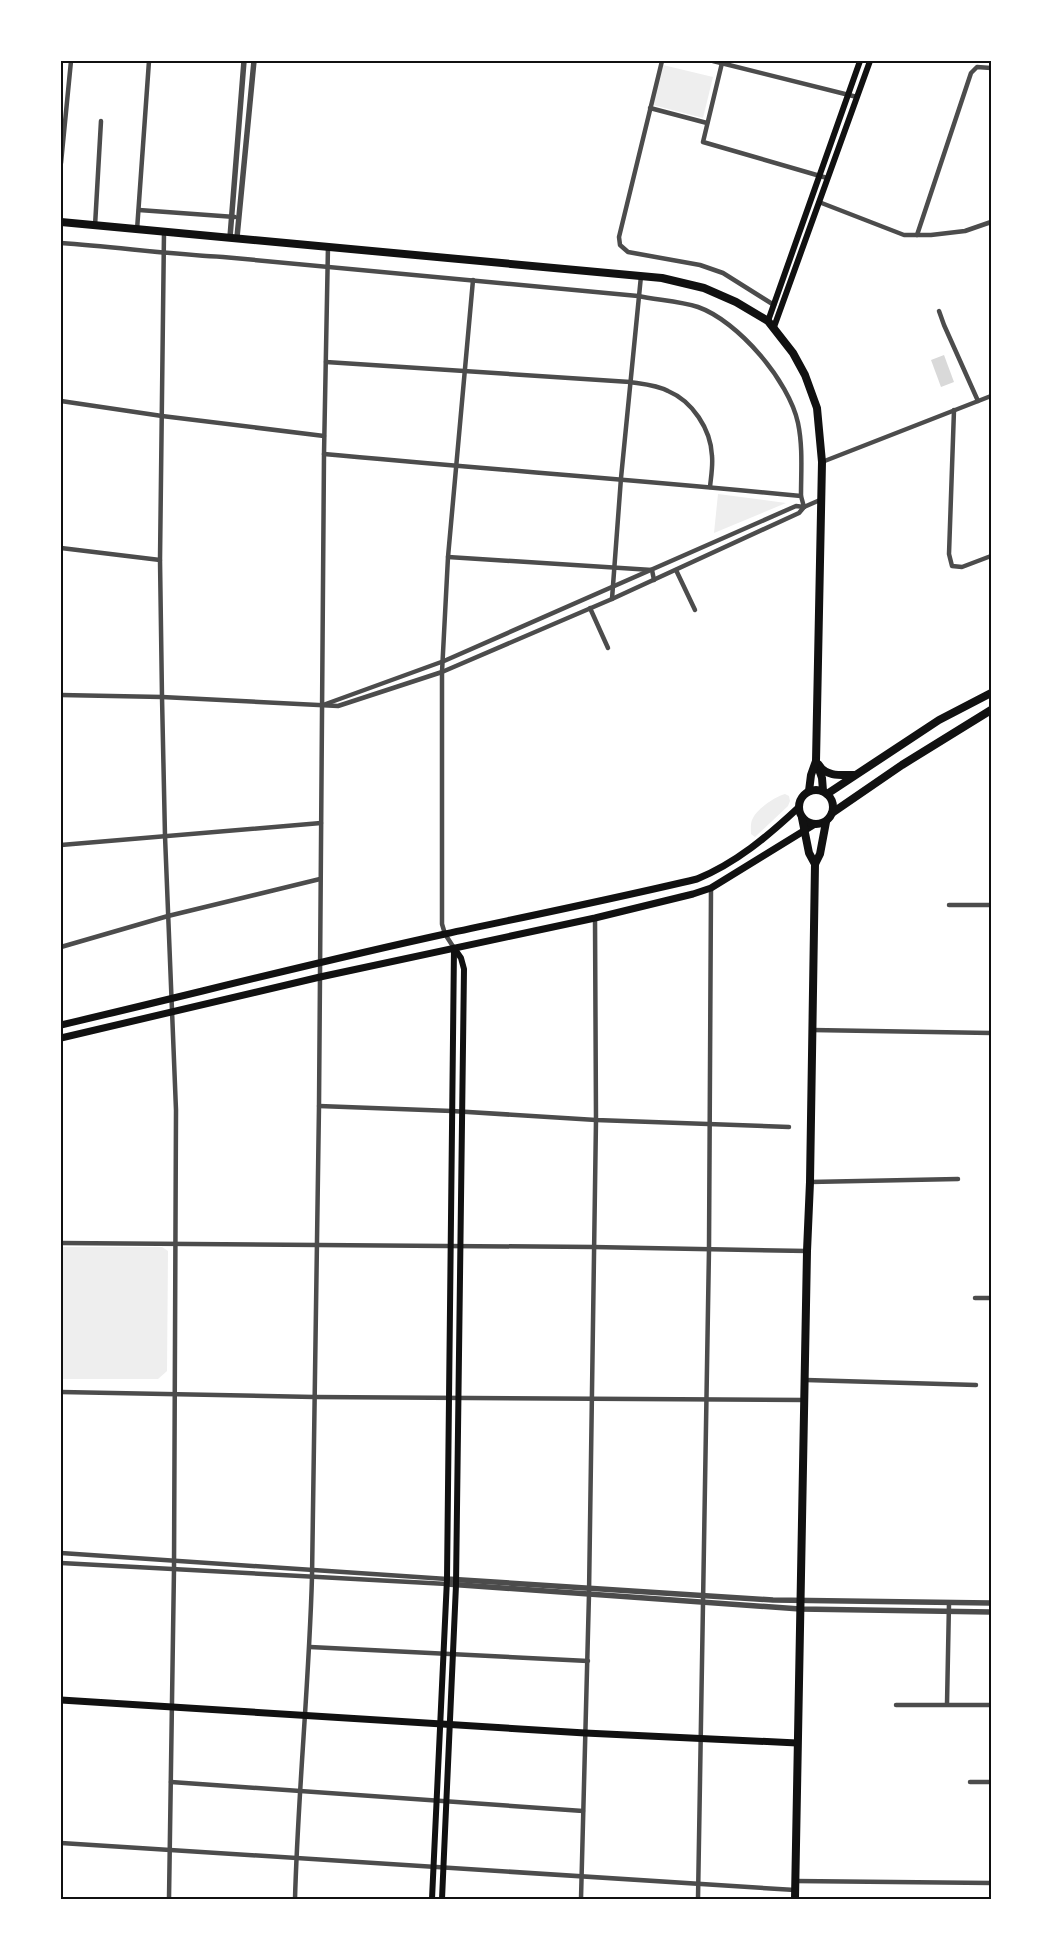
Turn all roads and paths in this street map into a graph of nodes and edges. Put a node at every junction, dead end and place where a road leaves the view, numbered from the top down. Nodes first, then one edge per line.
1 (71, 61) edge
2 (149, 61) edge
3 (244, 61) edge
4 (254, 61) edge
5 (662, 61) edge
6 (713, 61) edge
7 (860, 61) edge
8 (870, 61) edge
9 (722, 63) junction
10 (991, 68) edge
11 (848, 94) junction
12 (857, 97) junction
13 (650, 108) junction
14 (101, 121) dead end
15 (708, 123) junction
16 (61, 163) edge
17 (819, 176) junction
18 (827, 178) junction
19 (819, 202) junction
20 (139, 210) junction
21 (231, 217) junction
22 (240, 218) junction
23 (61, 222) edge
24 (991, 222) edge
25 (96, 226) junction
26 (137, 230) junction
27 (164, 232) junction
28 (917, 235) junction
29 (234, 237) junction
30 (61, 243) edge
31 (328, 246) junction
32 (164, 254) junction
33 (328, 268) junction
34 (641, 276) junction
35 (473, 280) junction
36 (638, 296) junction
37 (774, 305) junction
38 (939, 310) dead end
39 (771, 324) junction
40 (326, 362) junction
41 (464, 371) junction
42 (630, 382) junction
43 (991, 396) edge
44 (61, 401) edge
45 (978, 401) junction
46 (954, 410) junction
47 (162, 416) junction
48 (324, 436) junction
49 (324, 454) junction
50 (822, 462) junction
51 (456, 466) junction
52 (621, 478) junction
53 (710, 487) junction
54 (801, 496) junction
55 (820, 500) junction
56 (804, 506) junction
57 (61, 548) edge
58 (991, 556) edge
59 (448, 557) junction
60 (160, 560) junction
61 (614, 568) junction
62 (652, 570) junction
63 (676, 570) junction
64 (654, 580) junction
65 (613, 587) junction
66 (612, 599) junction
67 (590, 608) junction
68 (695, 610) dead end
69 (608, 648) dead end
70 (444, 661) junction
71 (442, 672) junction
72 (991, 693) edge
73 (61, 695) edge
74 (162, 697) junction
75 (322, 705) junction
76 (991, 710) edge
77 (816, 762) junction
78 (854, 775) junction
79 (809, 791) junction
80 (825, 792) junction
81 (798, 808) junction
82 (832, 813) junction
83 (802, 818) junction
84 (826, 822) junction
85 (321, 823) junction
86 (815, 824) junction
87 (804, 832) junction
88 (165, 836) junction
89 (61, 845) edge
90 (815, 864) junction
91 (320, 880) junction
92 (711, 888) junction
93 (949, 905) dead end
94 (991, 906) edge
95 (168, 916) junction
96 (594, 918) junction
97 (445, 934) junction
98 (61, 947) edge
99 (454, 948) junction
100 (320, 963) junction
101 (320, 977) junction
102 (171, 1000) junction
103 (173, 1012) junction
104 (61, 1026) edge
105 (812, 1030) junction
106 (991, 1033) edge
107 (61, 1038) edge
108 (320, 1106) junction
109 (452, 1111) junction
110 (462, 1112) junction
111 (596, 1120) junction
112 (711, 1124) junction
113 (789, 1127) dead end
114 (958, 1179) dead end
115 (810, 1182) junction
116 (61, 1243) edge
117 (176, 1243) junction
118 (316, 1245) junction
119 (452, 1247) junction
120 (461, 1247) junction
121 (593, 1247) junction
122 (710, 1249) junction
123 (807, 1251) junction
124 (975, 1298) dead end
125 (991, 1298) edge
126 (806, 1380) junction
127 (976, 1385) dead end
128 (61, 1392) edge
129 (176, 1395) junction
130 (314, 1397) junction
131 (449, 1397) junction
132 (460, 1398) junction
133 (591, 1399) junction
134 (805, 1400) junction
135 (706, 1401) junction
136 (61, 1553) edge
137 (174, 1561) junction
138 (61, 1563) edge
139 (174, 1569) junction
140 (312, 1570) junction
141 (312, 1577) junction
142 (447, 1582) junction
143 (457, 1582) junction
144 (590, 1591) junction
145 (702, 1595) junction
146 (801, 1600) junction
147 (702, 1603) junction
148 (949, 1603) junction
149 (991, 1603) edge
150 (800, 1609) junction
151 (950, 1611) junction
152 (991, 1612) edge
153 (310, 1647) junction
154 (444, 1654) junction
155 (453, 1655) junction
156 (588, 1661) junction
157 (61, 1700) edge
158 (947, 1704) junction
159 (896, 1705) dead end
160 (991, 1705) edge
161 (171, 1707) junction
162 (306, 1714) junction
163 (440, 1723) junction
164 (450, 1723) junction
165 (585, 1733) junction
166 (702, 1739) junction
167 (798, 1743) junction
168 (171, 1782) junction
169 (970, 1782) dead end
170 (991, 1782) edge
171 (301, 1791) junction
172 (436, 1800) junction
173 (446, 1801) junction
174 (583, 1811) junction
175 (61, 1843) edge
176 (170, 1850) junction
177 (296, 1857) junction
178 (434, 1867) junction
179 (443, 1868) junction
180 (582, 1877) junction
181 (795, 1881) junction
182 (991, 1883) edge
183 (698, 1884) junction
184 (795, 1890) junction
185 (169, 1899) edge
186 (295, 1899) edge
187 (432, 1899) edge
188 (442, 1899) edge
189 (581, 1899) edge
190 (698, 1899) edge
191 (795, 1899) edge

1 - 16 street
2 - 20 street
3 - 21 street
4 - 22 street
5 - 13 street
6 - 9 street
7 - 11 main road
8 - 12 main road
9 - 11 street
9 - 15 street
10 - 28 street
11 - 12 street
11 - 17 main road
12 - 18 main road
13 - 15 street
13 - 37 street
14 - 25 street
15 - 17 street
17 - 18 street
17 - 37 main road
18 - 19 main road
19 - 28 street
19 - 39 main road
20 - 21 street
20 - 26 street
21 - 22 street
21 - 29 street
22 - 29 street
23 - 25 highway
24 - 28 street
25 - 26 highway
26 - 27 highway
27 - 29 highway
27 - 32 street
29 - 31 highway
30 - 32 street
31 - 33 street
31 - 34 highway
32 - 33 street
32 - 47 street
33 - 35 street
33 - 40 street
34 - 36 street
34 - 39 highway
35 - 36 street
35 - 41 street
36 - 42 street
36 - 54 street
37 - 39 main road
38 - 45 street
39 - 50 highway
40 - 41 street
40 - 48 street
41 - 42 street
41 - 51 street
42 - 52 street
42 - 53 street
43 - 45 street
44 - 47 street
45 - 46 street
46 - 50 street
46 - 58 street
47 - 48 street
47 - 60 street
48 - 49 street
49 - 51 street
49 - 75 street
50 - 55 highway
51 - 52 street
51 - 59 street
52 - 53 street
52 - 61 street
53 - 54 street
54 - 56 street
55 - 56 street
55 - 77 highway
56 - 62 street
56 - 63 street
57 - 60 street
59 - 61 street
59 - 70 street
60 - 74 street
61 - 62 street
61 - 65 street
62 - 64 street
62 - 65 street
63 - 64 street
63 - 68 street
64 - 66 street
65 - 66 street
65 - 70 street
66 - 67 street
67 - 69 street
67 - 71 street
70 - 71 street
70 - 75 street
71 - 75 street
71 - 97 street
72 - 78 highway
73 - 74 street
74 - 75 street
74 - 88 street
75 - 85 street
76 - 82 highway
77 - 78 highway
77 - 79 highway
77 - 80 highway
78 - 80 highway
79 - 80 highway
79 - 81 highway
80 - 82 highway
81 - 83 highway
81 - 97 main road
82 - 84 highway
83 - 86 highway
83 - 87 highway
84 - 86 highway
84 - 90 highway
85 - 88 street
85 - 91 street
86 - 87 main road
87 - 90 highway
87 - 92 main road
88 - 89 street
88 - 95 street
90 - 105 highway
91 - 95 street
91 - 100 street
92 - 96 main road
92 - 112 street
93 - 94 street
95 - 98 street
95 - 102 street
96 - 99 main road
96 - 111 street
97 - 99 street
97 - 100 main road
99 - 101 main road
99 - 109 main road
99 - 110 main road
100 - 101 street
100 - 102 main road
101 - 103 main road
101 - 108 street
102 - 103 street
102 - 104 main road
103 - 107 main road
103 - 117 street
105 - 106 street
105 - 115 highway
108 - 109 street
108 - 118 street
109 - 110 street
109 - 119 main road
110 - 111 street
110 - 120 main road
111 - 112 street
111 - 121 street
112 - 113 street
112 - 122 street
114 - 115 street
115 - 123 highway
116 - 117 street
117 - 118 street
117 - 129 street
118 - 119 street
118 - 130 street
119 - 120 street
119 - 131 main road
120 - 121 street
120 - 132 main road
121 - 122 street
121 - 133 street
122 - 123 street
122 - 135 street
123 - 126 highway
124 - 125 street
126 - 127 street
126 - 134 highway
128 - 129 street
129 - 130 street
129 - 137 street
130 - 131 street
130 - 140 street
131 - 132 street
131 - 142 main road
132 - 133 street
132 - 143 main road
133 - 135 street
133 - 144 street
134 - 135 street
134 - 146 highway
135 - 145 street
136 - 137 street
137 - 139 street
137 - 140 street
138 - 139 street
139 - 141 street
139 - 161 street
140 - 141 street
140 - 142 street
141 - 142 street
141 - 153 street
142 - 143 street
142 - 154 main road
143 - 144 street
143 - 155 main road
144 - 145 street
144 - 147 street
144 - 156 street
145 - 146 street
145 - 147 street
146 - 148 street
146 - 150 highway
147 - 150 street
147 - 166 street
148 - 149 street
148 - 151 street
150 - 151 street
150 - 167 highway
151 - 152 street
151 - 158 street
153 - 154 street
153 - 162 street
154 - 155 street
154 - 163 main road
155 - 156 street
155 - 164 main road
156 - 165 street
157 - 161 main road
158 - 159 street
158 - 160 street
161 - 162 main road
161 - 168 street
162 - 163 main road
162 - 171 street
163 - 164 main road
163 - 172 main road
164 - 165 main road
164 - 173 main road
165 - 166 main road
165 - 174 street
166 - 167 main road
166 - 183 street
167 - 181 highway
168 - 171 street
168 - 176 street
169 - 170 street
171 - 172 street
171 - 177 street
172 - 173 street
172 - 178 main road
173 - 174 street
173 - 179 main road
174 - 180 street
175 - 176 street
176 - 177 street
176 - 185 street
177 - 178 street
177 - 186 street
178 - 179 street
178 - 187 main road
179 - 180 street
179 - 188 main road
180 - 183 street
180 - 189 street
181 - 182 street
181 - 184 highway
183 - 184 street
183 - 190 street
184 - 191 highway

